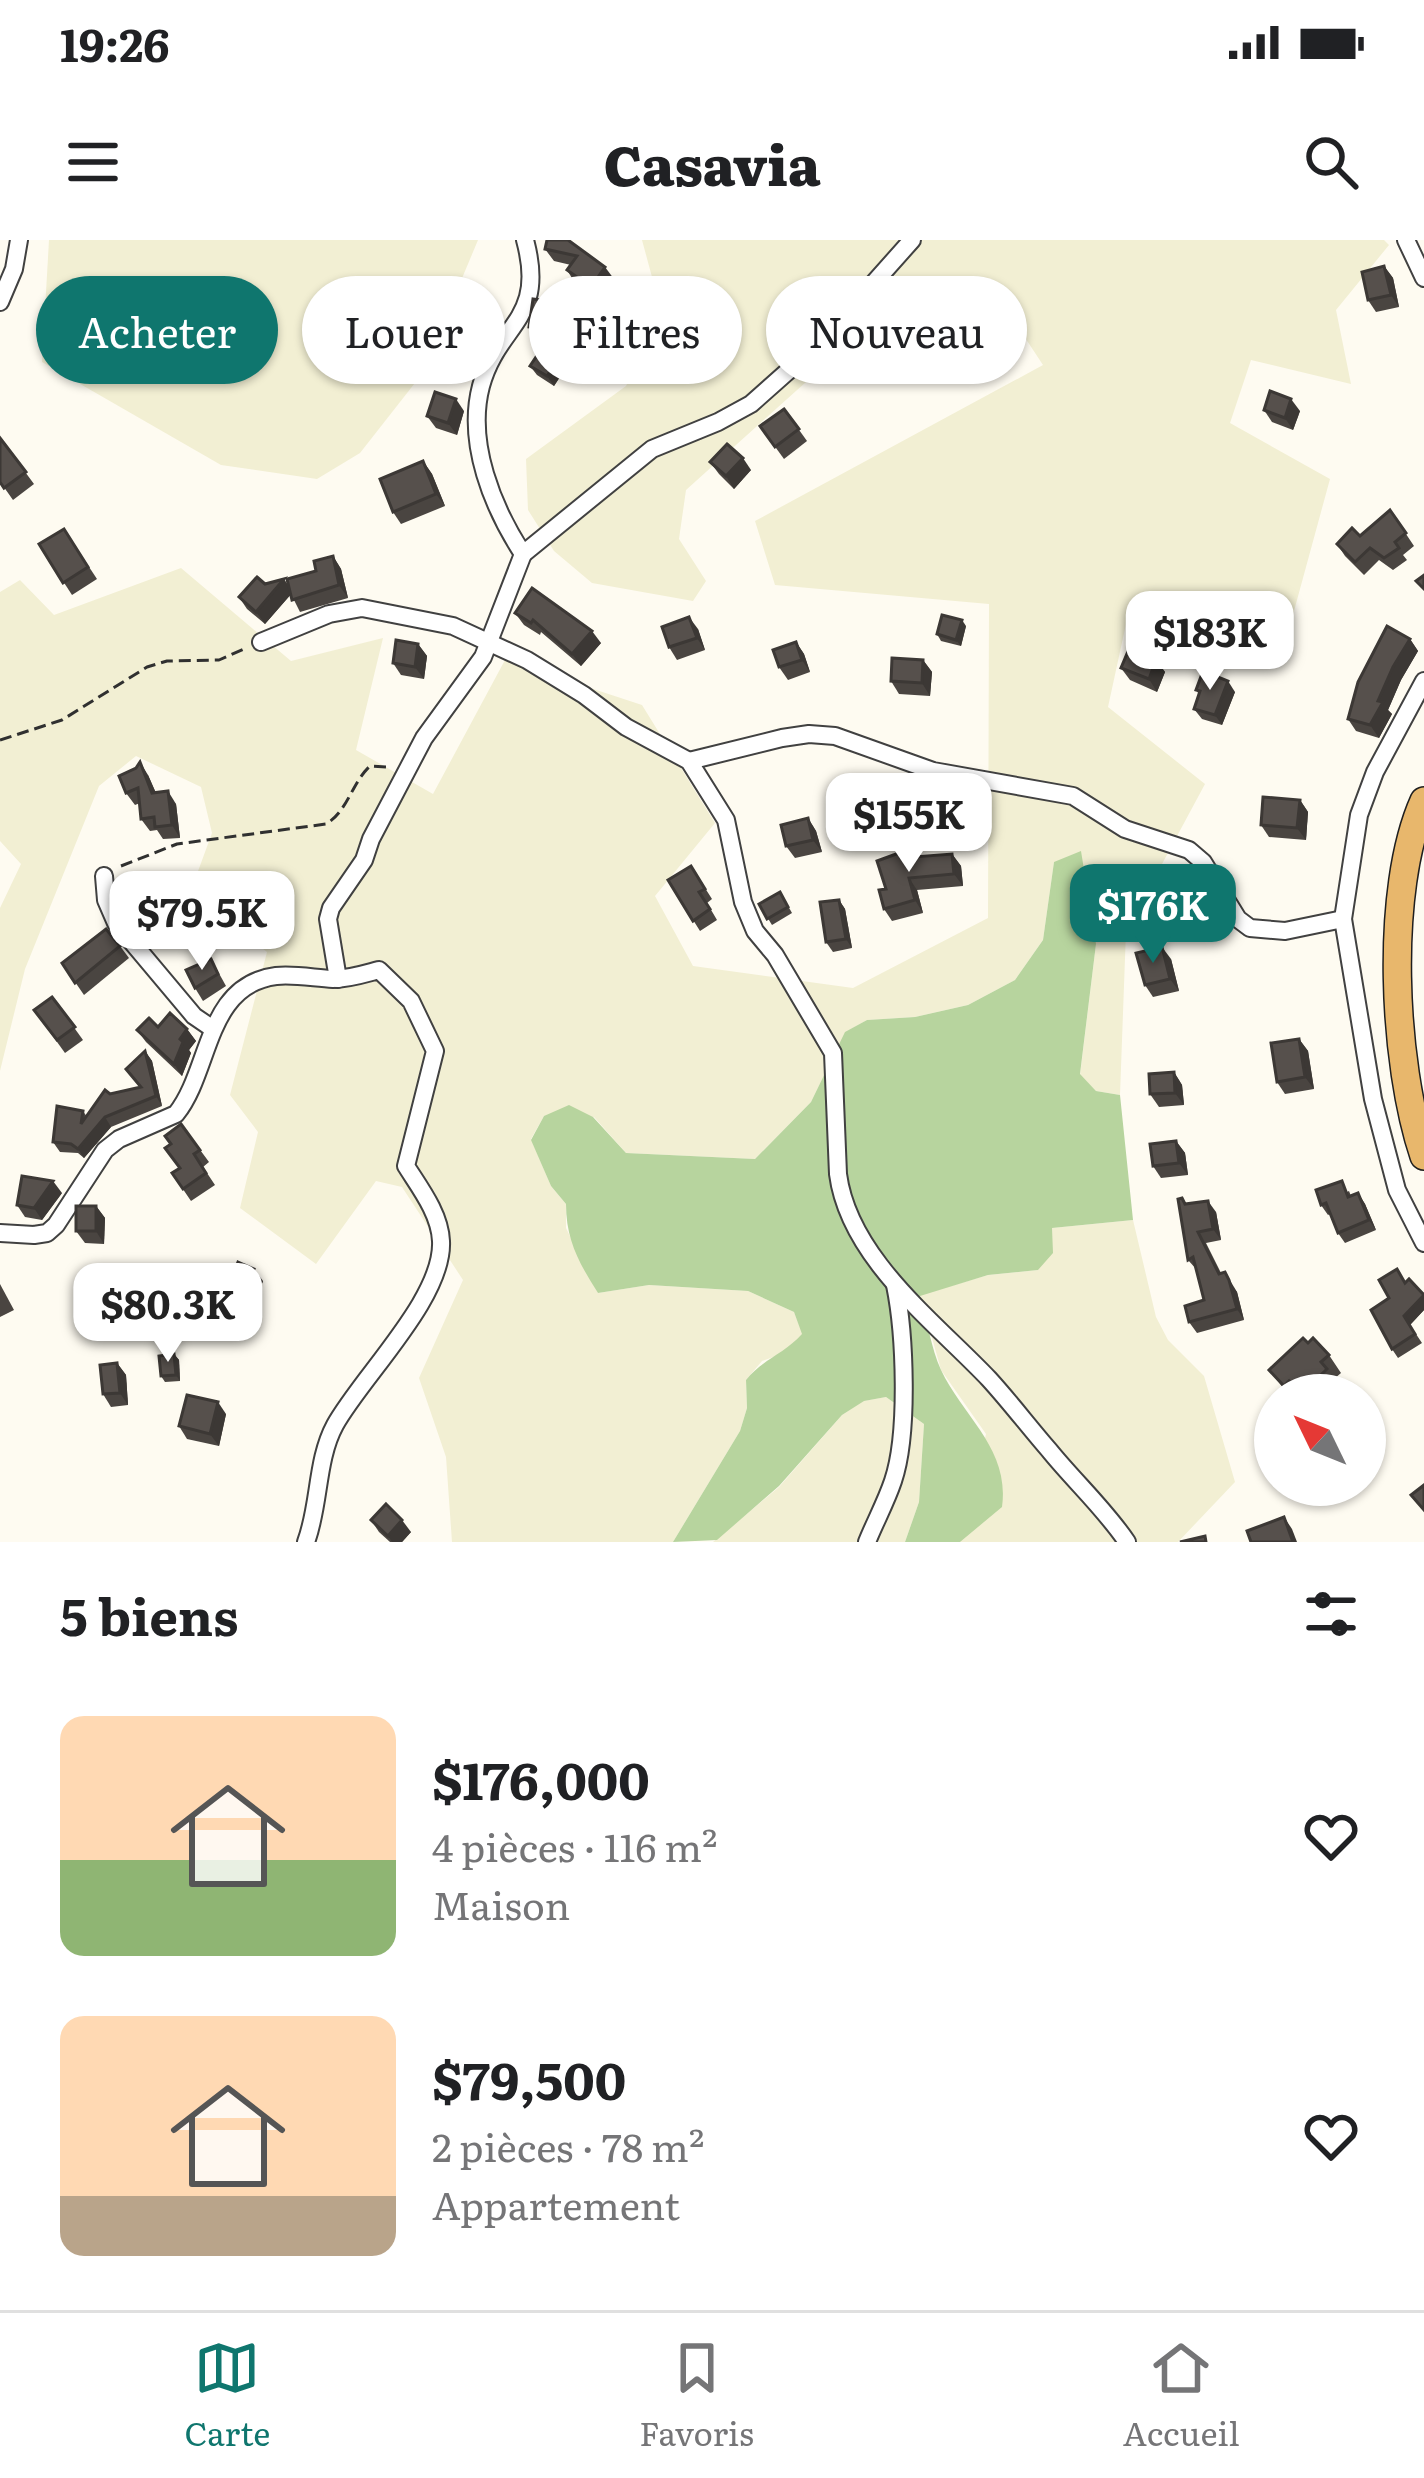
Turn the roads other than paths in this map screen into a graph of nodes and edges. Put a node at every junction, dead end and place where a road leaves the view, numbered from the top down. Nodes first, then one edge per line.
1 (19, 240) edge
2 (525, 240) edge
3 (912, 240) edge
4 (1406, 240) edge
5 (1424, 278) edge
6 (0, 302) edge
7 (524, 554) junction
8 (261, 642) road end
9 (490, 642) junction
10 (1424, 681) edge
11 (689, 761) junction
12 (1424, 801) edge
13 (104, 876) road end
14 (1343, 919) junction
15 (338, 979) junction
16 (213, 1029) junction
17 (1424, 1156) edge
18 (0, 1233) edge
19 (1424, 1243) edge
20 (895, 1284) junction
21 (306, 1542) edge
22 (867, 1542) edge
23 (1127, 1542) edge

1 - 6 street
2 - 7 street
3 - 7 street
4 - 5 street
7 - 9 street
8 - 9 street
9 - 11 street
9 - 15 street
10 - 14 street
11 - 14 street
11 - 20 street
12 - 17 highway
13 - 16 street
14 - 19 street
15 - 16 street
15 - 21 street
16 - 18 street
20 - 22 street
20 - 23 street

